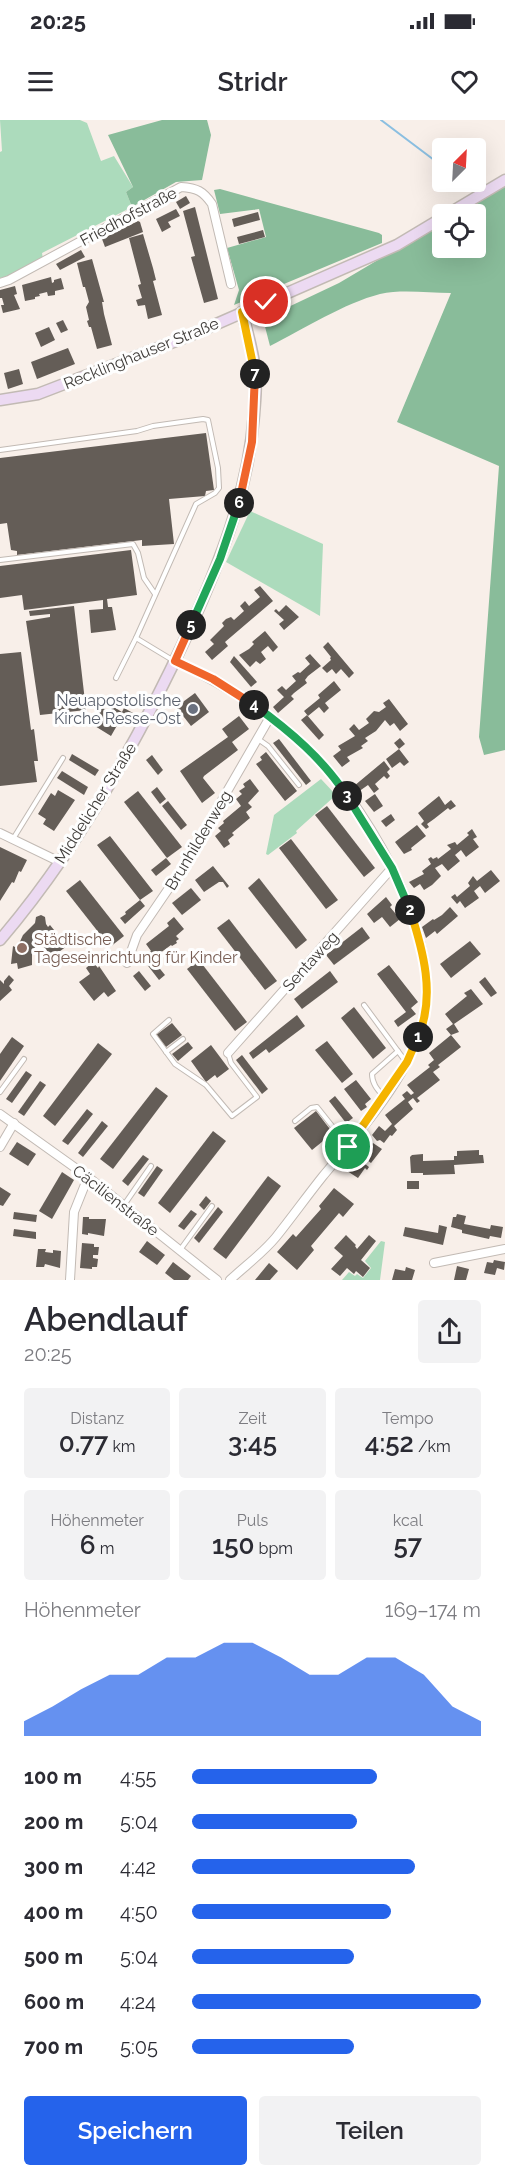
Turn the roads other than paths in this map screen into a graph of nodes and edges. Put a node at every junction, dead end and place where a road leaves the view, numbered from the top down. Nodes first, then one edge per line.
1 (505, 180) edge
2 (465, 204) edge
3 (432, 224) edge
4 (0, 283) edge
5 (231, 284) dead end
6 (242, 312) junction
7 (0, 400) edge
8 (0, 450) edge
9 (0, 560) edge
10 (155, 594) junction
11 (136, 638) junction
12 (175, 661) junction
13 (116, 678) dead end
14 (270, 717) junction
15 (258, 739) junction
16 (63, 758) dead end
17 (299, 785) dead end
18 (0, 833) edge
19 (13, 839) junction
20 (60, 861) junction
21 (392, 868) junction
22 (0, 940) edge
23 (127, 963) dead end
24 (364, 1005) dead end
25 (169, 1020) dead end
26 (183, 1039) dead end
27 (398, 1051) junction
28 (166, 1052) junction
29 (228, 1053) joint
30 (24, 1059) dead end
31 (407, 1062) junction
32 (0, 1092) edge
33 (384, 1097) junction
34 (0, 1114) edge
35 (295, 1121) dead end
36 (14, 1124) junction
37 (0, 1147) edge
38 (348, 1147) junction
39 (151, 1166) dead end
40 (88, 1177) junction
41 (124, 1206) junction
42 (212, 1206) dead end
43 (505, 1249) edge
44 (180, 1250) junction
45 (434, 1263) dead end
46 (70, 1280) edge
47 (217, 1280) edge
48 (230, 1280) edge

1 - 2 street
3 - 6 street, Recklinghauser Straße
4 - 5 street, Friedhofstraße
6 - 7 street, Recklinghauser Straße
6 - 12 street, Middelicher Straße
8 - 10 lane
9 - 10 lane
10 - 11 lane
11 - 12 lane
11 - 13 lane
12 - 14 street
12 - 20 street, Middelicher Straße
14 - 15 street, Brunhildenweg
14 - 21 street
15 - 17 lane
15 - 23 street, Brunhildenweg
16 - 19 lane
18 - 19 street
19 - 20 street
20 - 22 street, Middelicher Straße
21 - 29 street, Sentaweg
21 - 31 street
24 - 27 lane
25 - 28 lane
26 - 28 lane
27 - 31 lane
27 - 33 lane
28 - 29 lane
30 - 32 lane
31 - 33 street
33 - 38 street
34 - 36 street, Cäcilienstraße
35 - 38 lane
36 - 37 street
36 - 40 street, Cäcilienstraße
38 - 48 street
39 - 41 lane
40 - 41 street, Cäcilienstraße
40 - 46 street
41 - 44 street, Cäcilienstraße
42 - 44 lane
43 - 45 street
44 - 47 street, Cäcilienstraße

